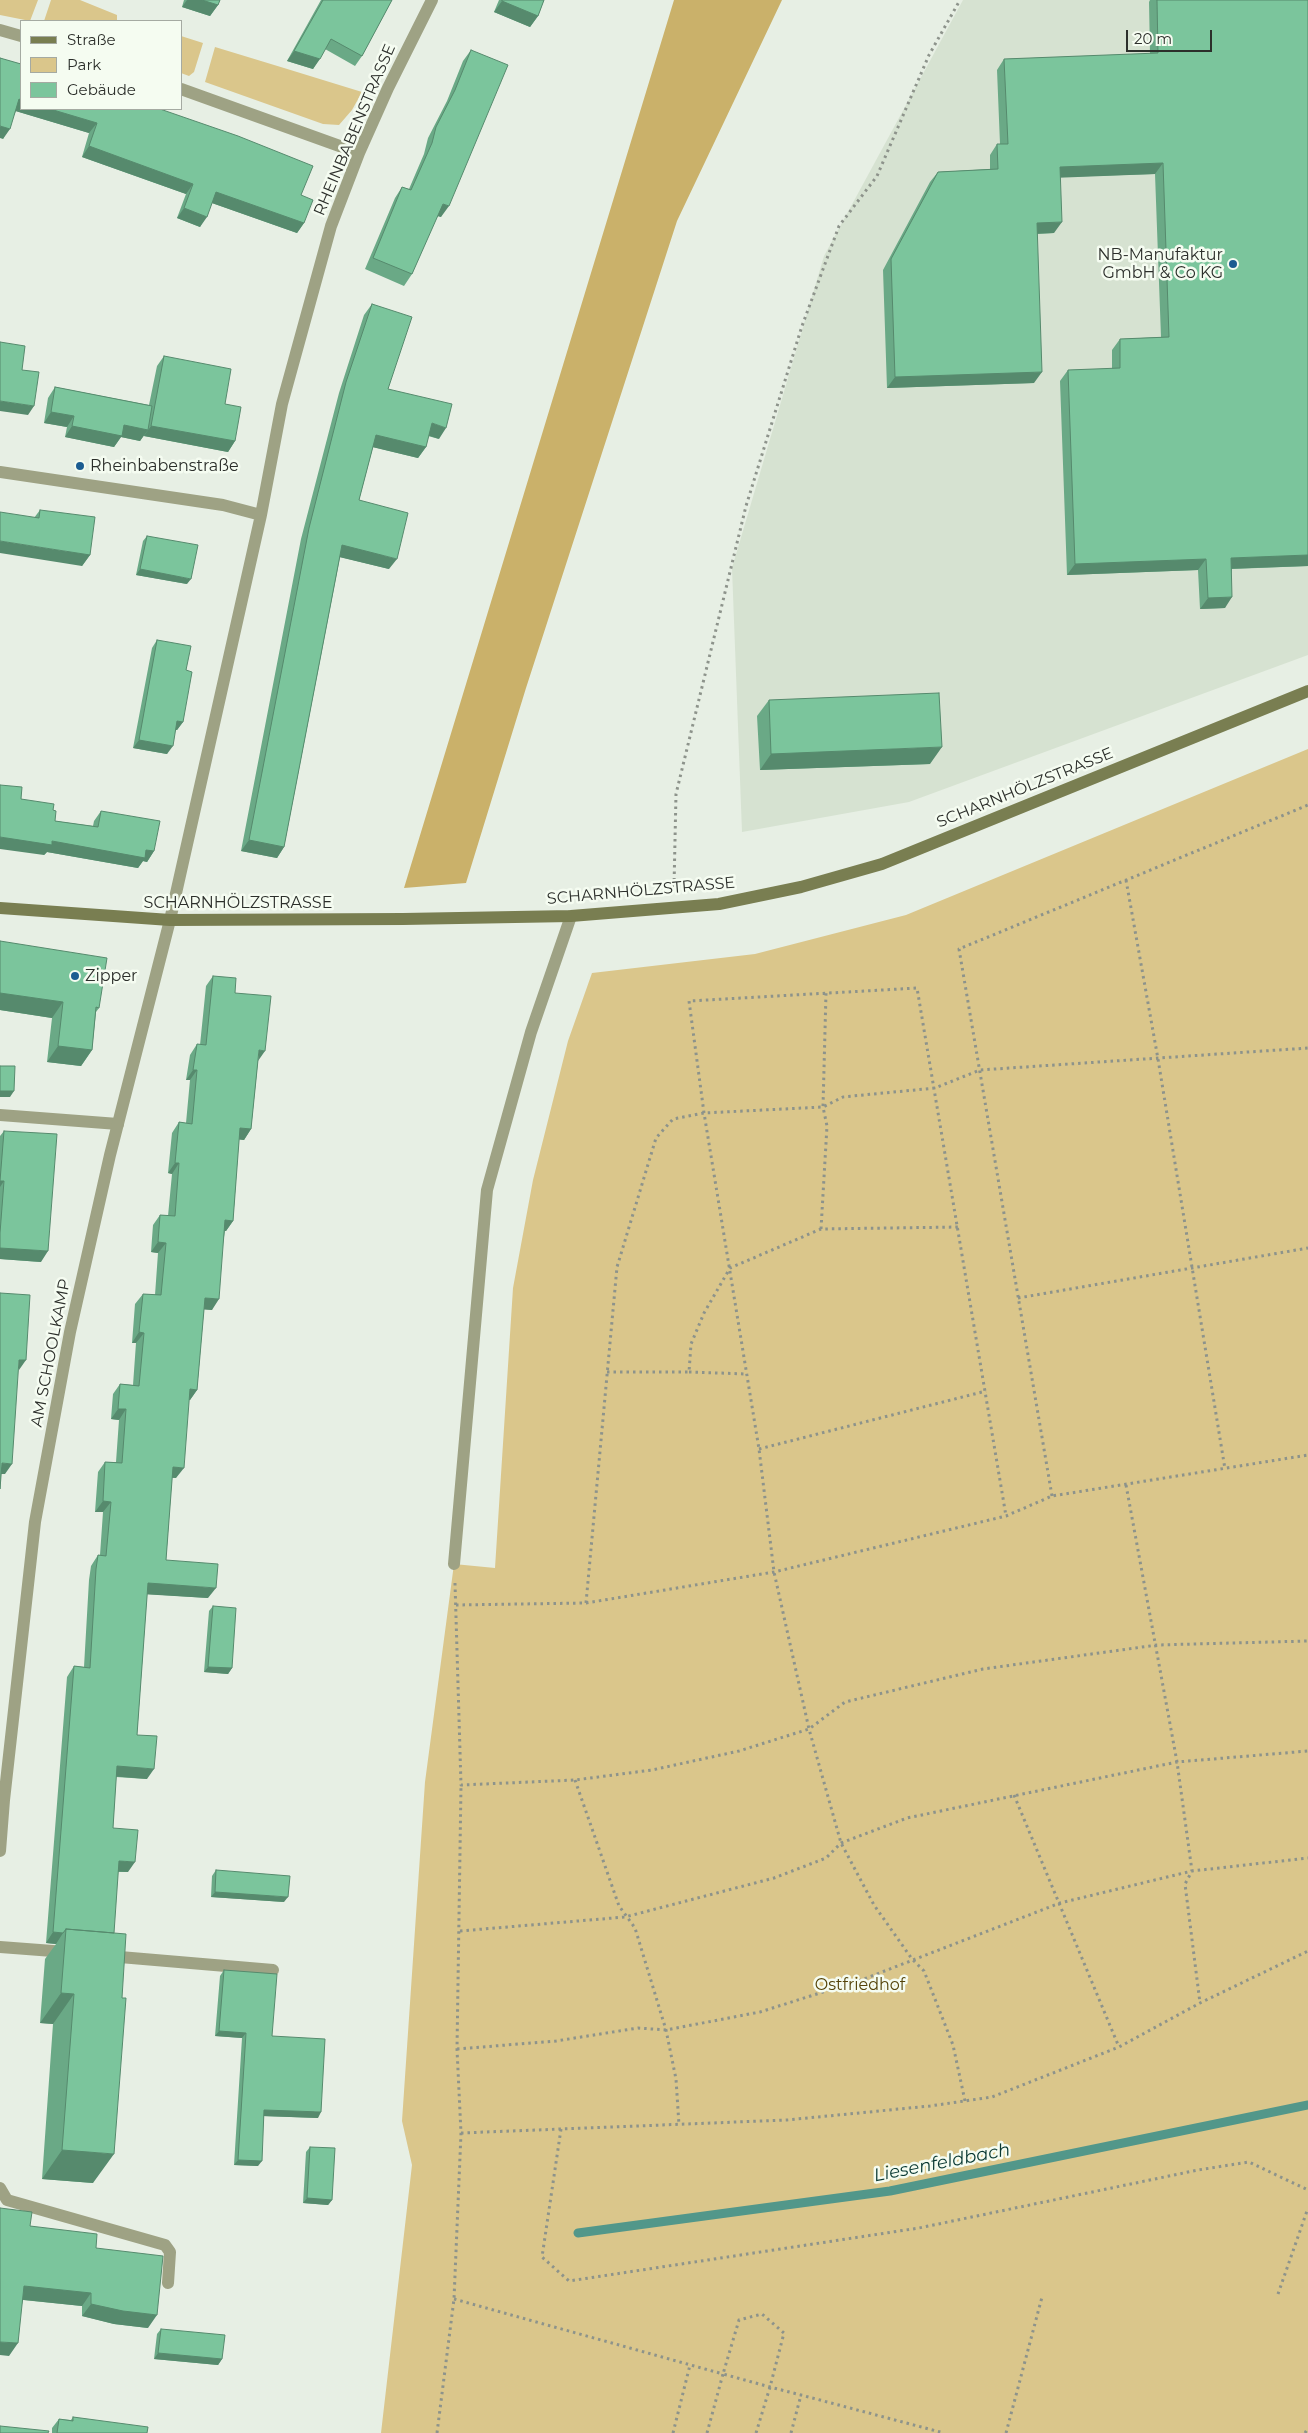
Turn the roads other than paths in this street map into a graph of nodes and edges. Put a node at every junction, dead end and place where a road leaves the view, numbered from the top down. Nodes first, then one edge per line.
1 (432, 0) edge
2 (0, 30) edge
3 (20, 36) edge
4 (182, 89) edge
5 (360, 153) junction
6 (0, 472) edge
7 (261, 515) junction
8 (1308, 691) edge
9 (0, 908) edge
10 (571, 916) junction
11 (170, 920) junction
12 (0, 1115) edge
13 (118, 1124) junction
14 (454, 1564) road end
15 (2, 1800) edge
16 (0, 1851) edge
17 (0, 1947) edge
18 (75, 1953) edge
19 (94, 1955) edge
20 (272, 1970) dead end
21 (0, 2188) edge
22 (168, 2283) dead end

1 - 5 street, RHEINBABENSTRASSE
2 - 3 street
4 - 5 street
5 - 7 street, RHEINBABENSTRASSE
6 - 7 street
7 - 11 street, RHEINBABENSTRASSE
8 - 10 main road, SCHARNHÖLZSTRASSE
9 - 11 main road, SCHARNHÖLZSTRASSE
10 - 11 main road, SCHARNHÖLZSTRASSE
10 - 14 street
11 - 13 street, AM SCHOOLKAMP
12 - 13 street
13 - 15 street, AM SCHOOLKAMP
15 - 16 street, AM SCHOOLKAMP
17 - 18 street
19 - 20 street
21 - 22 street

